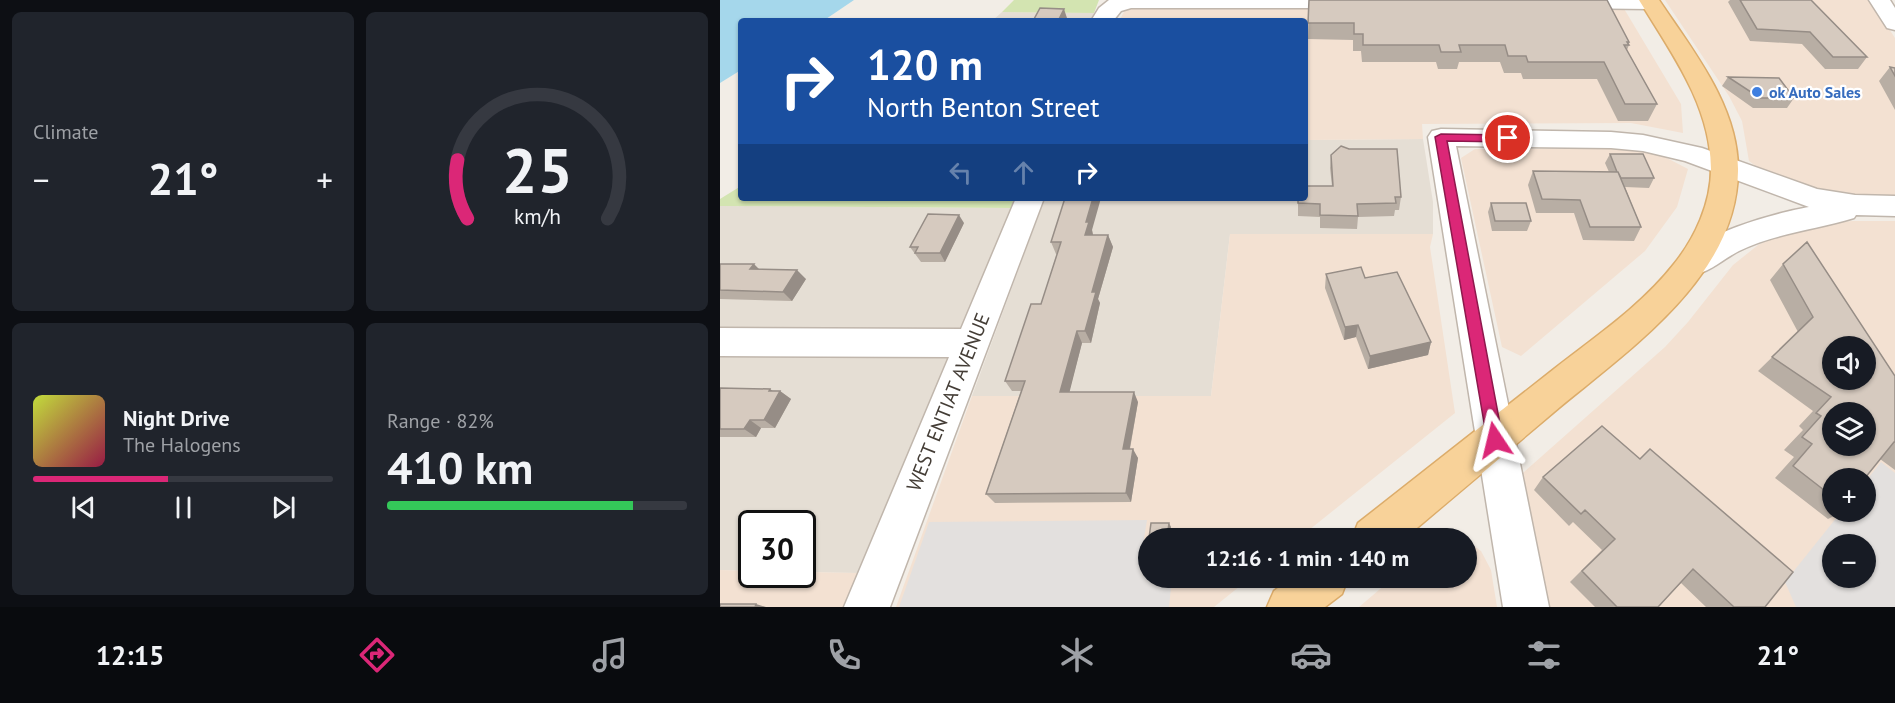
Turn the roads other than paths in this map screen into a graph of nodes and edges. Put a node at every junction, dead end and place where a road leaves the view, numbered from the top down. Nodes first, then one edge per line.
1 (1880, 0) edge
2 (1650, 1) edge
3 (1373, 2) edge
4 (1538, 2) edge
5 (1108, 13) edge
6 (1895, 23) edge
7 (1724, 166) junction
8 (1029, 201) edge
9 (1886, 206) edge
10 (1692, 265) junction
11 (720, 342) edge
12 (971, 343) junction
13 (1495, 440) junction
14 (1386, 528) edge
15 (1314, 588) edge
16 (867, 607) edge
17 (1290, 607) edge
18 (1526, 607) edge

1 - 6 street
2 - 4 street
2 - 7 main road
3 - 5 street
7 - 9 street
7 - 10 main road
7 - 13 street
8 - 12 street, WEST ENTIAT AVENUE
9 - 10 street
10 - 13 main road
11 - 12 street
12 - 16 street, WEST ENTIAT AVENUE
13 - 14 main road
13 - 18 street
15 - 17 main road

